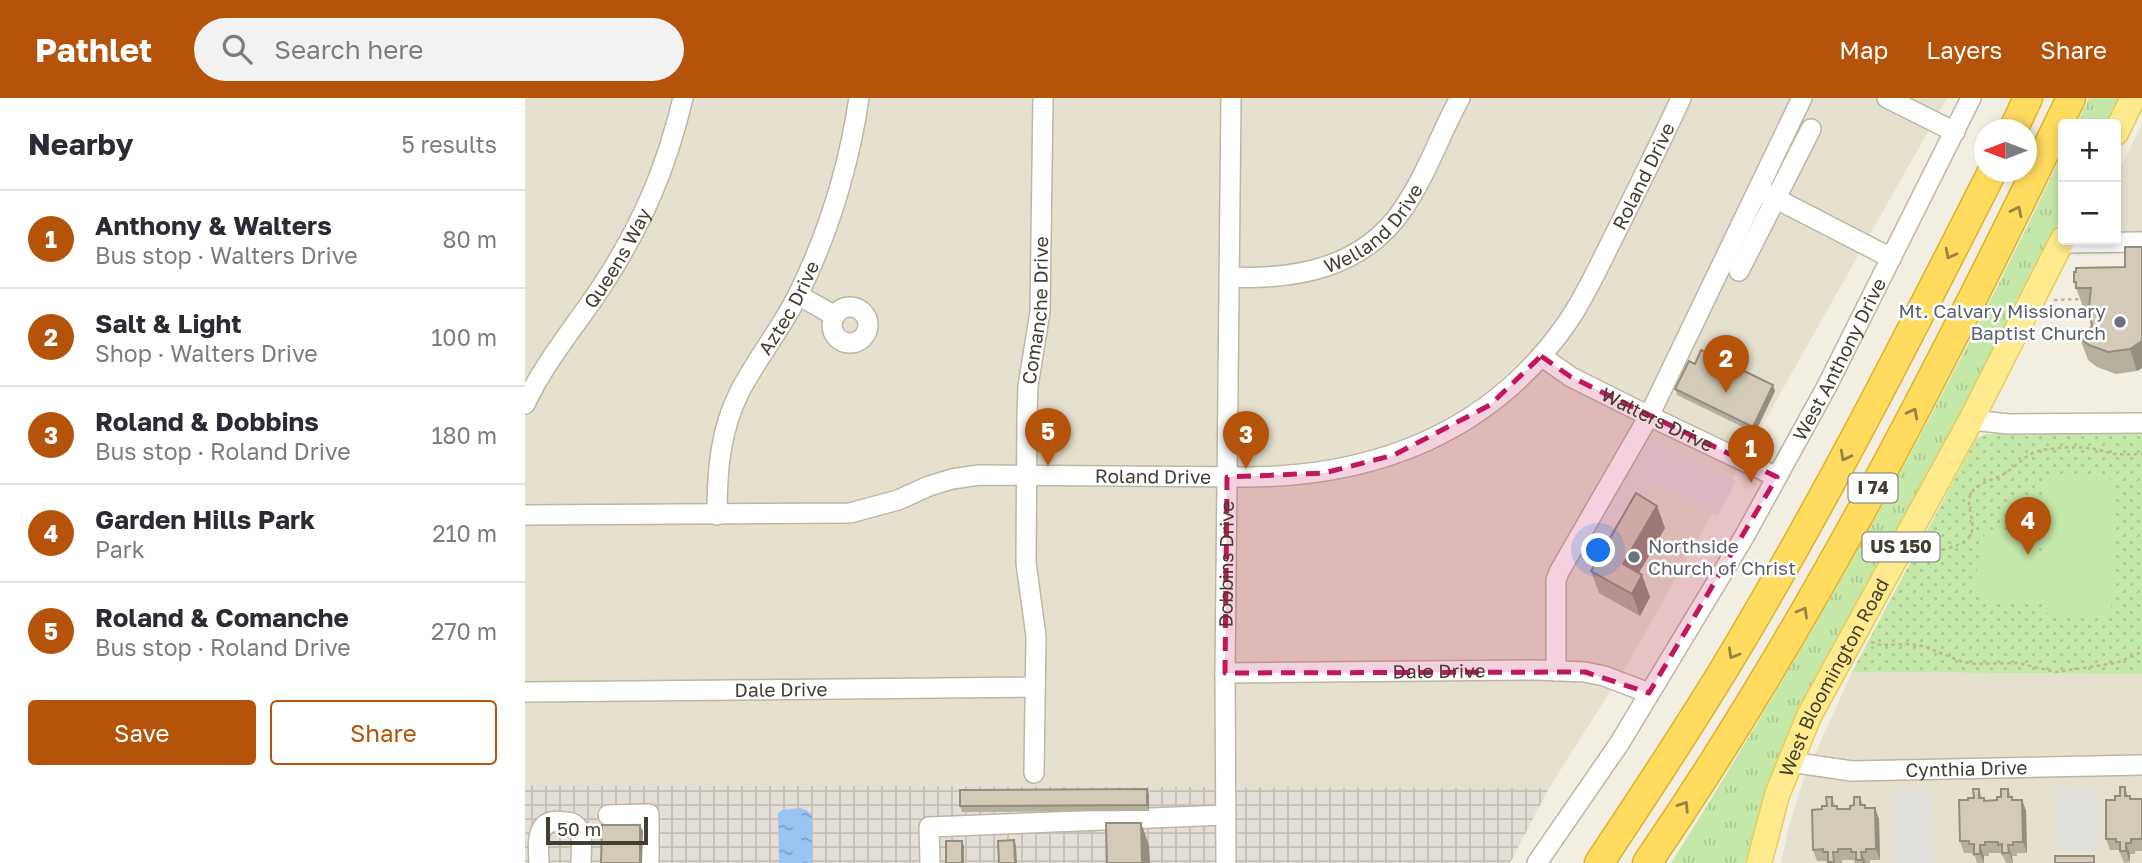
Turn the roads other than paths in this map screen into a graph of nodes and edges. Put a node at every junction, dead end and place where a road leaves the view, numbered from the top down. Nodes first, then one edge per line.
1 (683, 98) edge
2 (859, 98) edge
3 (1043, 98) edge
4 (1231, 98) edge
5 (1460, 98) edge
6 (1681, 98) edge
7 (1802, 98) edge
8 (1887, 98) edge
9 (1971, 98) edge
10 (2028, 98) edge
11 (2071, 98) edge
12 (2133, 98) edge
13 (2018, 119) edge
14 (2121, 123) edge
15 (1811, 129) dead end
16 (1955, 132) junction
17 (1987, 182) edge
18 (1758, 189) junction
19 (1775, 199) junction
20 (2121, 242) edge
21 (2142, 242) edge
22 (2060, 245) edge
23 (1891, 258) junction
24 (1739, 271) dead end
25 (1230, 277) junction
26 (797, 295) junction
27 (835, 316) dead end
28 (1541, 356) junction
29 (525, 404) edge
30 (1649, 416) junction
31 (1971, 419) junction
32 (2142, 423) edge
33 (1026, 475) junction
34 (1227, 477) junction
35 (1777, 477) junction
36 (717, 515) junction
37 (525, 516) edge
38 (1556, 671) junction
39 (1225, 673) junction
40 (1035, 687) junction
41 (525, 692) edge
42 (1649, 693) junction
43 (1790, 762) junction
44 (2142, 765) edge
45 (1034, 773) dead end
46 (608, 815) dead end
47 (1226, 815) junction
48 (539, 863) edge
49 (581, 863) edge
50 (649, 863) edge
51 (930, 863) edge
52 (1226, 863) edge
53 (1537, 863) edge
54 (1599, 863) edge
55 (1647, 863) edge
56 (1759, 863) edge

1 - 29 street, Queens Way
2 - 26 street, Aztec Drive
3 - 33 street, Comanche Drive
4 - 25 street, Dobbins Drive
5 - 25 street, Welland Drive
6 - 28 street, Roland Drive
7 - 18 street
8 - 16 street
9 - 16 street, West Anthony Drive
10 - 13 highway
55 -> 11 highway, I 74
12 - 14 main road
15 - 19 street
16 - 23 street, West Anthony Drive
17 -> 54 highway, I 74
18 - 19 street
18 - 30 street
19 - 23 street
19 - 24 street
20 - 21 street
22 - 31 main road, West Bloomington Road / US 150
23 - 35 street, West Anthony Drive
25 - 34 street, Dobbins Drive
26 - 27 street
26 - 36 street, Aztec Drive
28 - 30 street, Walters Drive
28 - 34 street, Roland Drive
30 - 35 street, Walters Drive
30 - 38 street
31 - 32 street
31 - 43 main road, West Bloomington Road / US 150
33 - 34 street, Roland Drive
33 - 36 street, Roland Drive
33 - 40 street, Comanche Drive
34 - 39 street, Dobbins Drive
35 - 42 street, West Anthony Drive
36 - 37 street, Roland Drive
38 - 39 street, Dale Drive
38 - 42 street, Dale Drive
39 - 47 street, Dobbins Drive
40 - 41 street, Dale Drive
40 - 45 street, Comanche Drive
42 - 53 street, West Anthony Drive
43 - 44 street, Cynthia Drive
43 - 56 main road, West Bloomington Road / US 150
46 - 50 street
47 - 51 street
47 - 52 street, Dobbins Drive
48 - 49 street

